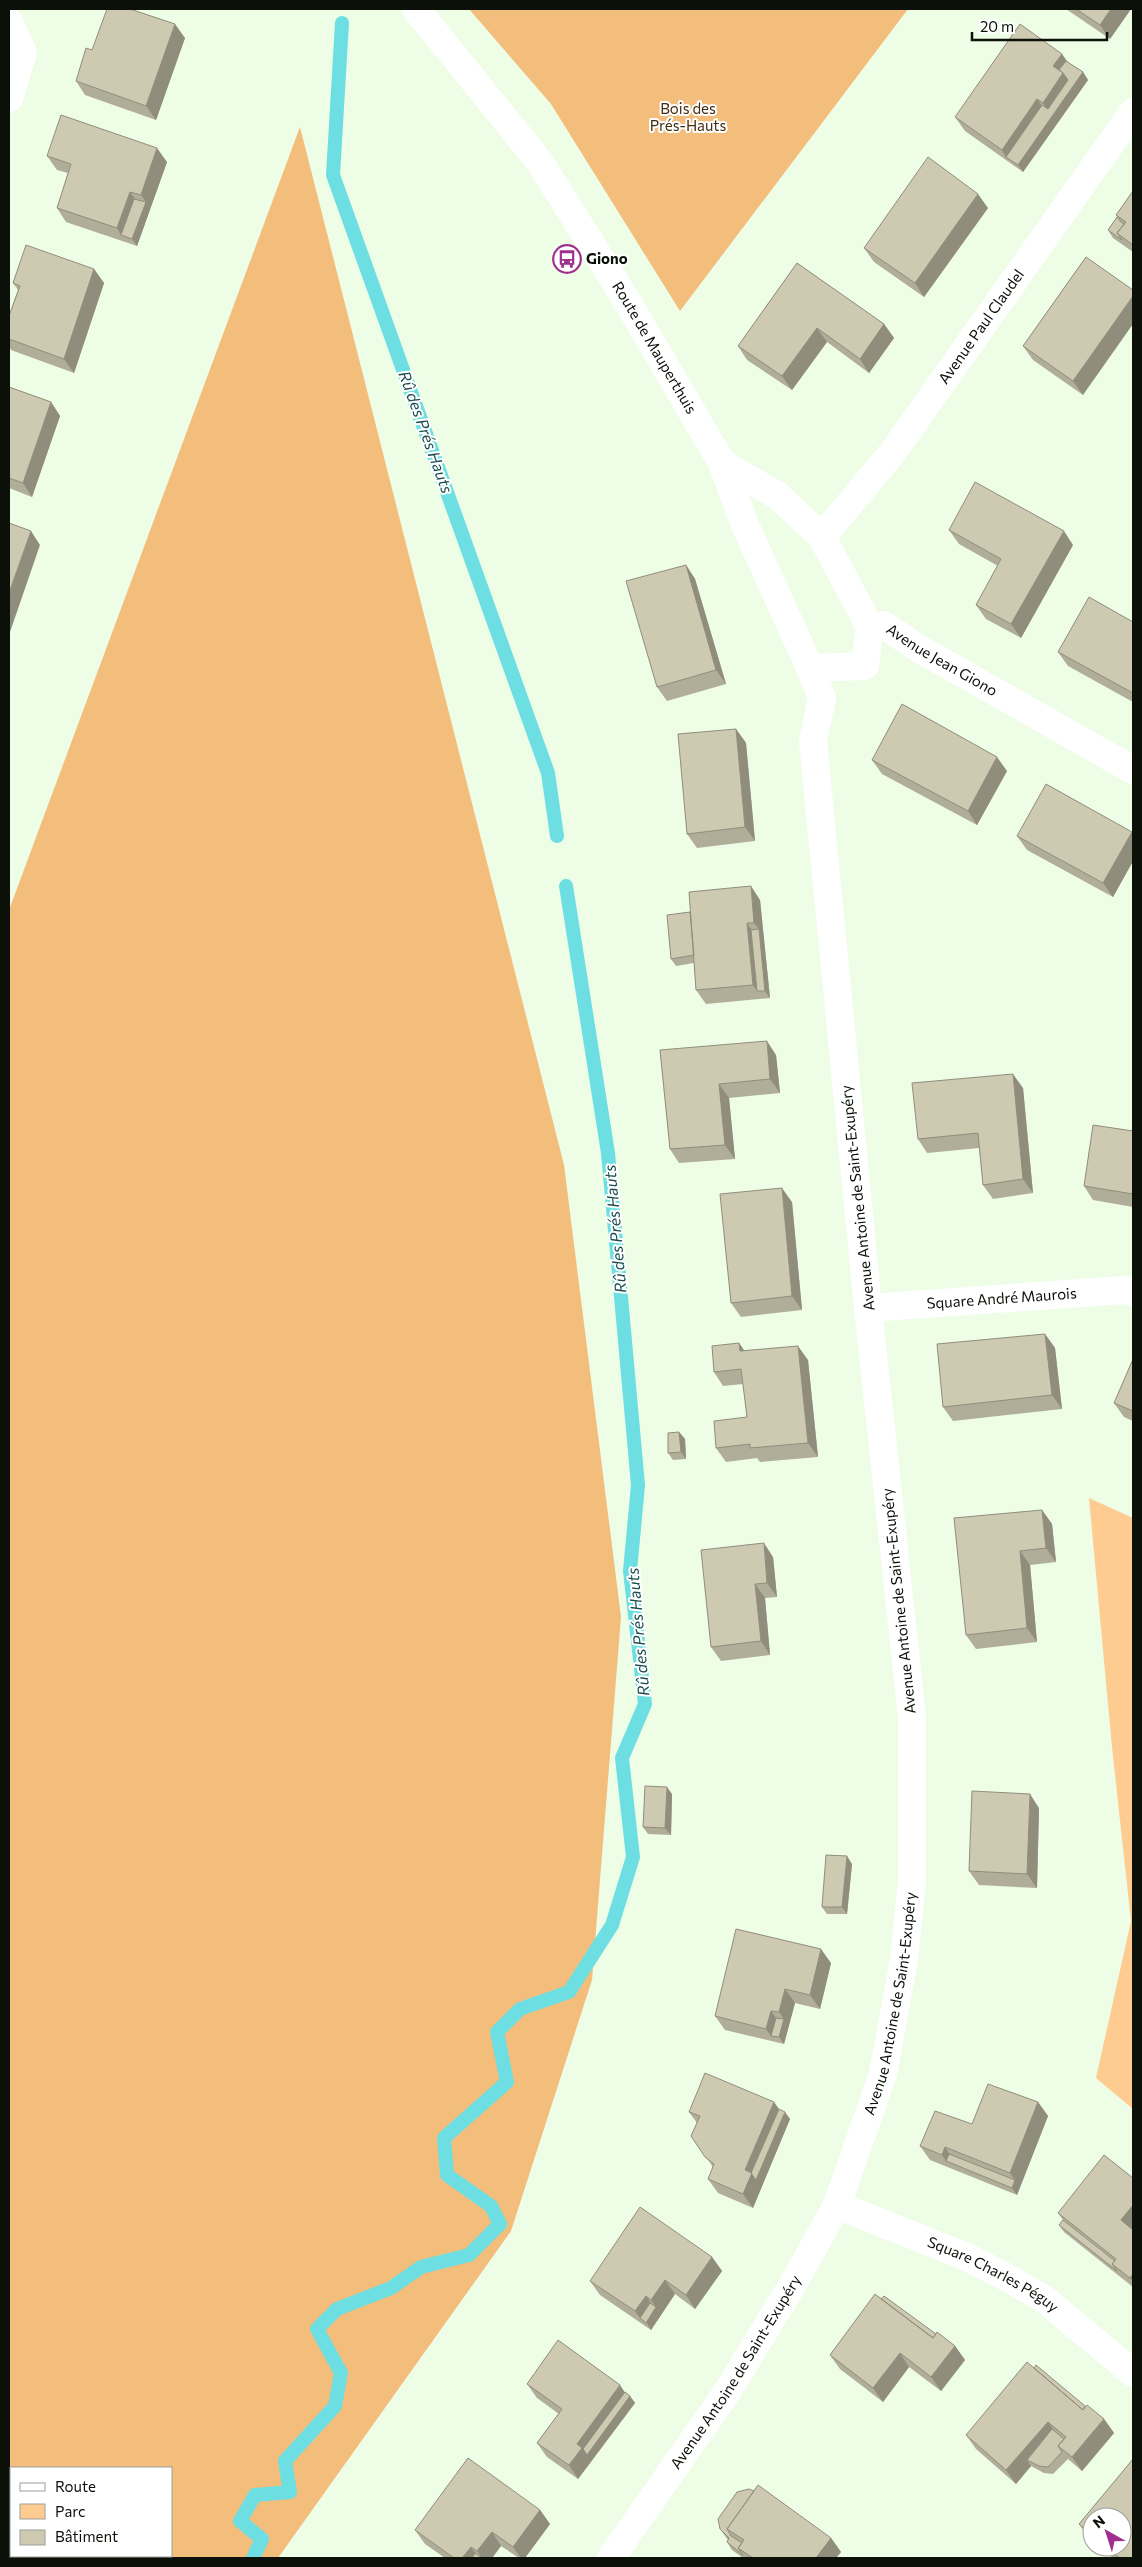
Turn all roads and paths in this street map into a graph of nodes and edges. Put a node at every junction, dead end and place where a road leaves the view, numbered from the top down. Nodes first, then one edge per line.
1 (416, 9) edge
2 (9, 22) edge
3 (9, 98) edge
4 (1133, 112) edge
5 (722, 463) junction
6 (822, 538) junction
7 (870, 627) junction
8 (810, 668) junction
9 (1133, 770) edge
10 (1133, 1292) edge
11 (868, 1308) junction
12 (837, 2205) junction
13 (1133, 2373) edge
14 (611, 2558) edge

1 - 5 street, Route de Mauperthuis
2 - 3 street
4 - 6 street, Avenue Paul Claudel
5 - 6 street, Avenue Jean Giono
5 - 8 street, Route de Mauperthuis
6 - 7 street, Avenue Jean Giono
7 - 8 street
7 - 9 street, Avenue Jean Giono
8 - 11 street, Avenue Antoine de Saint-Exupéry
10 - 11 street, Square André Maurois
11 - 12 street, Avenue Antoine de Saint-Exupéry
12 - 13 street, Square Charles Péguy
12 - 14 street, Avenue Antoine de Saint-Exupéry

